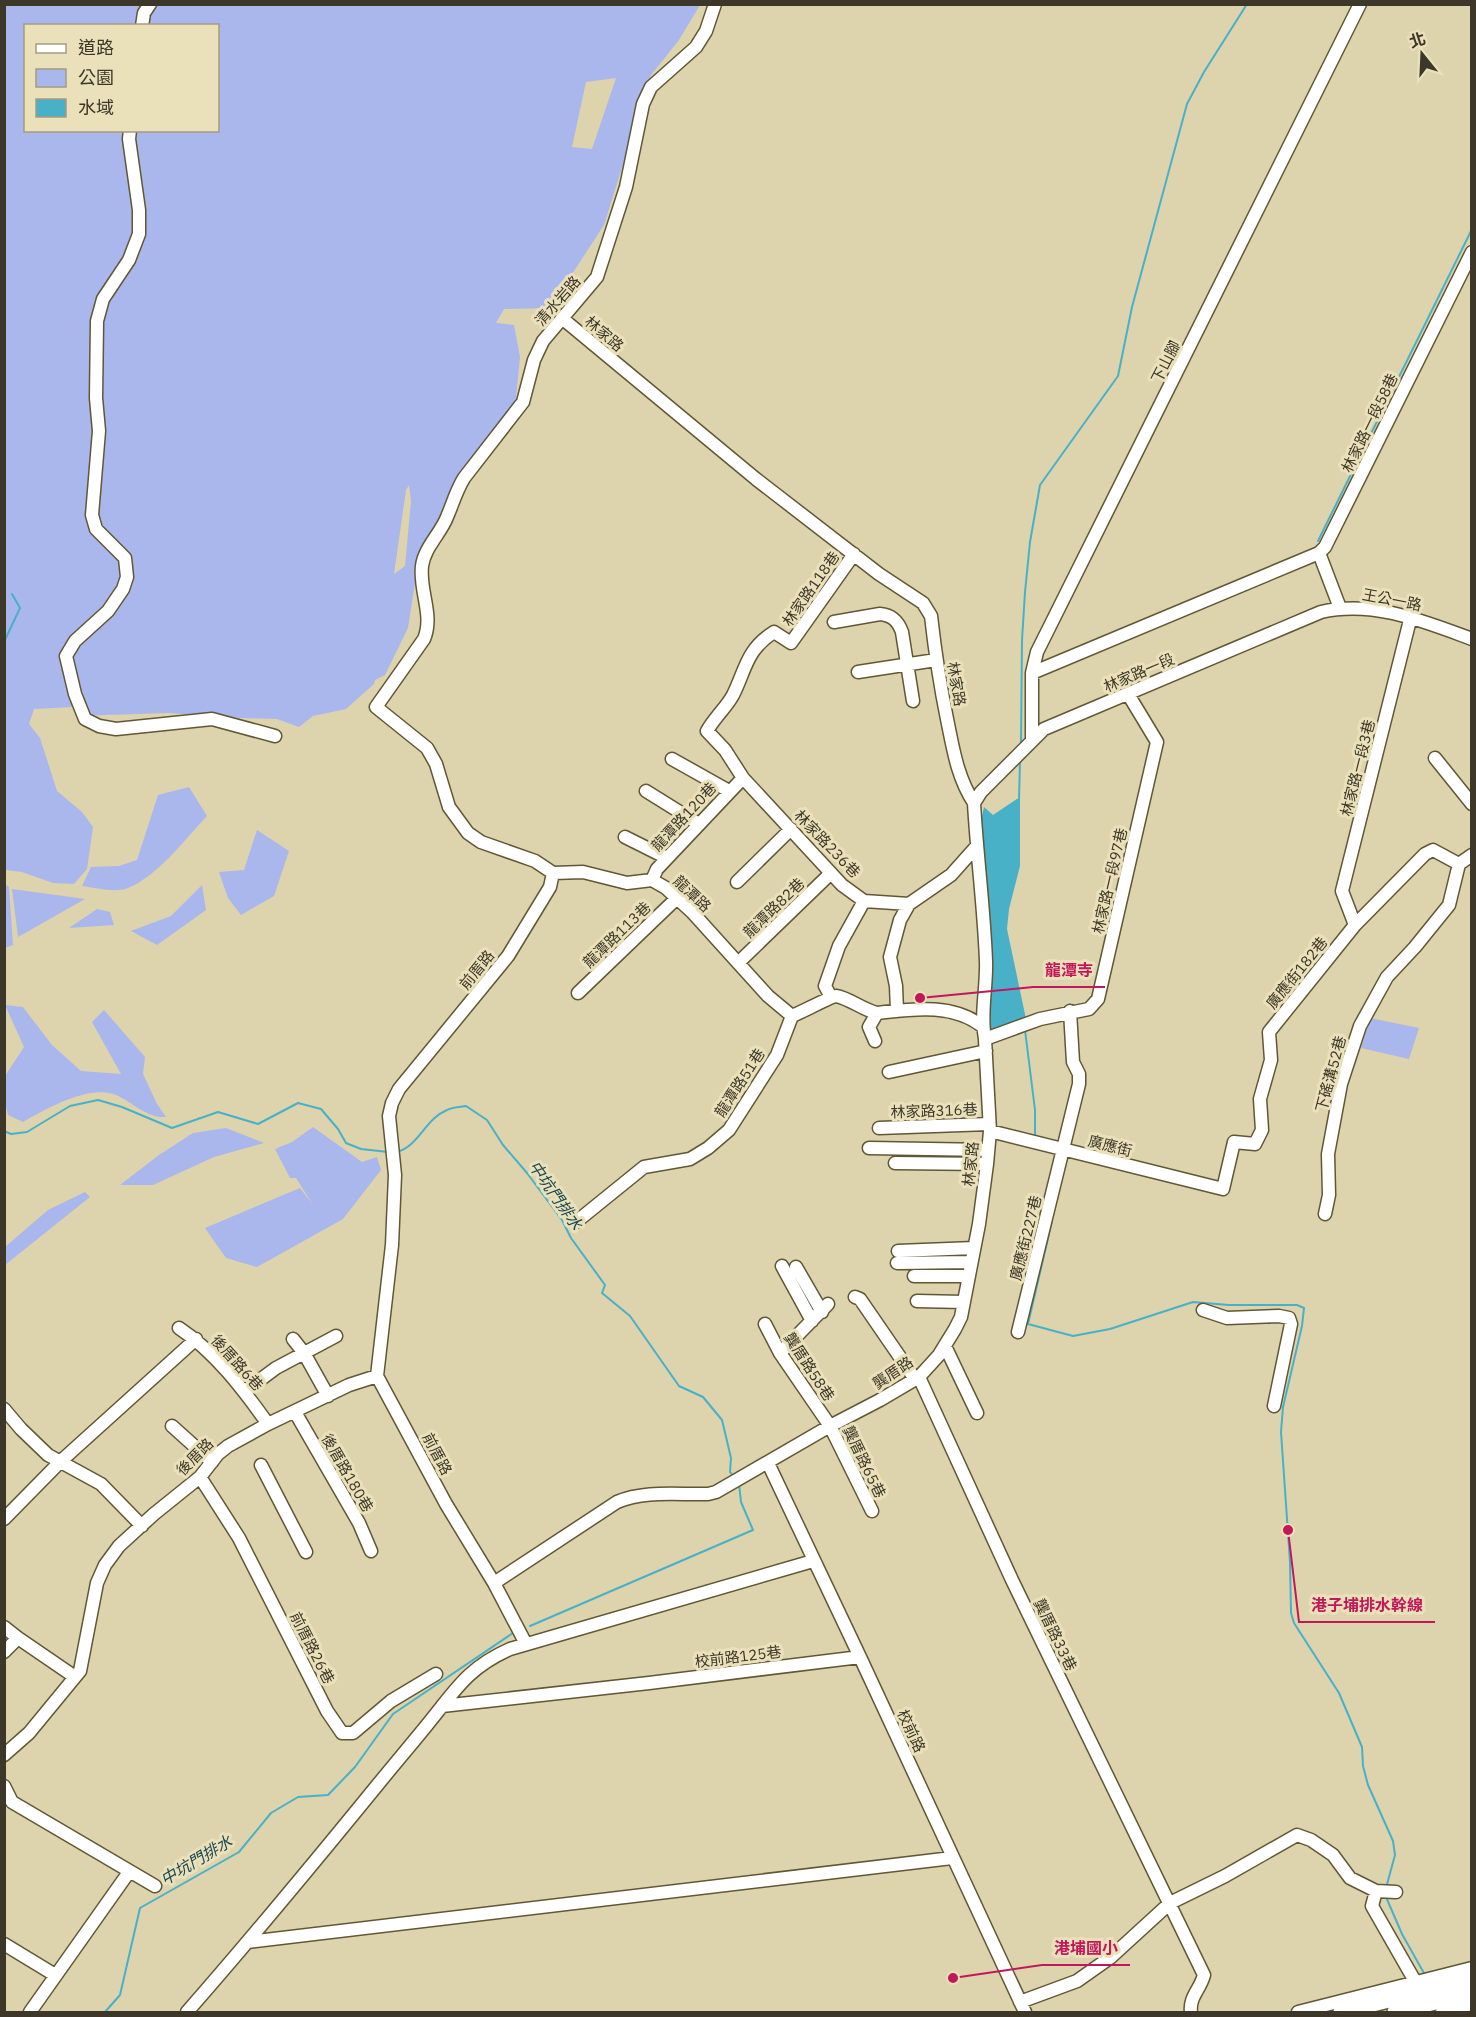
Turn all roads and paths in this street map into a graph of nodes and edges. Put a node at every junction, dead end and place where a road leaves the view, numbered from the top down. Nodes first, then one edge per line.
1 (715, 4) edge
2 (1360, 4) edge
3 (130, 132) edge
4 (1472, 252) edge
5 (563, 320) junction
6 (1319, 553) junction
7 (854, 554) junction
8 (1340, 608) junction
9 (1411, 616) junction
10 (834, 622) dead end
11 (1472, 639) edge
12 (936, 660) junction
13 (906, 665) junction
14 (858, 672) dead end
15 (1032, 673) junction
16 (1128, 694) junction
17 (913, 701) dead end
18 (707, 731) joint
19 (275, 736) dead end
20 (1032, 740) junction
21 (1435, 758) dead end
22 (672, 759) dead end
23 (742, 778) junction
24 (646, 791) dead end
25 (729, 791) junction
26 (974, 803) junction
27 (1472, 804) edge
28 (699, 824) junction
29 (791, 829) junction
30 (625, 837) dead end
31 (976, 847) junction
32 (1472, 855) edge
33 (667, 858) junction
34 (1459, 864) junction
35 (553, 873) junction
36 (831, 873) junction
37 (652, 880) junction
38 (737, 882) dead end
39 (677, 898) junction
40 (864, 901) junction
41 (909, 904) junction
42 (1355, 925) junction
43 (738, 963) junction
44 (578, 993) dead end
45 (831, 997) junction
46 (897, 1011) junction
47 (1070, 1011) junction
48 (877, 1013) junction
49 (792, 1016) junction
50 (982, 1026) junction
51 (875, 1041) dead end
52 (985, 1045) junction
53 (889, 1072) dead end
54 (879, 1128) dead end
55 (989, 1128) junction
56 (1066, 1147) junction
57 (869, 1148) dead end
58 (988, 1150) junction
59 (895, 1163) dead end
60 (987, 1164) junction
61 (1223, 1189) joint
62 (1325, 1214) dead end
63 (576, 1222) dead end
64 (979, 1224) joint
65 (974, 1248) junction
66 (971, 1262) junction
67 (783, 1266) dead end
68 (796, 1267) dead end
69 (914, 1276) dead end
70 (969, 1276) junction
71 (855, 1297) dead end
72 (917, 1300) dead end
73 (964, 1302) junction
74 (1203, 1310) dead end
75 (821, 1313) junction
76 (765, 1324) dead end
77 (179, 1328) dead end
78 (1018, 1332) dead end
79 (336, 1336) dead end
80 (196, 1339) junction
81 (293, 1339) dead end
82 (945, 1346) junction
83 (304, 1353) junction
84 (780, 1353) junction
85 (377, 1376) junction
86 (917, 1378) junction
87 (244, 1391) junction
88 (328, 1396) junction
89 (1274, 1406) dead end
90 (4, 1409) edge
91 (295, 1412) junction
92 (977, 1413) dead end
93 (268, 1424) junction
94 (172, 1426) dead end
95 (830, 1426) junction
96 (61, 1461) junction
97 (212, 1462) junction
98 (768, 1463) junction
99 (261, 1465) dead end
100 (200, 1477) junction
101 (872, 1511) dead end
102 (4, 1519) edge
103 (142, 1526) junction
104 (306, 1551) dead end
105 (371, 1551) dead end
106 (813, 1561) junction
107 (494, 1583) junction
108 (4, 1627) edge
109 (18, 1638) junction
110 (526, 1644) junction
111 (4, 1652) edge
112 (860, 1657) junction
113 (436, 1674) dead end
114 (75, 1677) junction
115 (442, 1706) junction
116 (4, 1755) edge
117 (4, 1786) edge
118 (952, 1857) junction
119 (129, 1872) junction
120 (155, 1886) dead end
121 (1376, 1891) junction
122 (1394, 1892) dead end
123 (1170, 1903) junction
124 (248, 1942) junction
125 (4, 1944) edge
126 (1472, 1968) edge
127 (55, 1975) junction
128 (1472, 1979) edge
129 (1472, 1993) edge
130 (1437, 1998) edge
131 (1022, 2007) edge
132 (30, 2013) edge
133 (187, 2013) edge
134 (1191, 2013) edge
135 (1298, 2013) edge
136 (1341, 2013) edge
137 (1395, 2013) edge

1 - 5 street, 清水岩路
2 - 15 street, 下山腳
3 - 19 street
4 - 6 street, 林家路一段58巷
5 - 7 street, 林家路
5 - 35 street, 清水岩路
6 - 8 street
6 - 15 street
7 - 12 street, 林家路
7 - 18 street, 林家路118巷
8 - 9 street, 王公一路
8 - 16 street, 林家路一段
9 - 11 street, 王公一路
9 - 42 street, 林家路一段3巷
10 - 13 street
12 - 13 street
12 - 26 street, 林家路
13 - 14 street
13 - 17 street
15 - 20 street, 下山腳
16 - 20 street, 林家路一段
16 - 47 street, 林家路一段97巷
18 - 23 street, 林家路236巷
20 - 26 street, 林家路一段
21 - 27 street
22 - 25 street
23 - 25 street, 龍潭路120巷
23 - 29 street, 林家路236巷
24 - 28 street
25 - 28 street, 龍潭路120巷
26 - 31 street, 林家路
28 - 33 street, 龍潭路120巷
29 - 36 street, 林家路236巷
29 - 38 street
30 - 33 street
31 - 41 street
31 - 50 street, 林家路
32 - 34 street
33 - 37 street, 龍潭路120巷
34 - 42 street, 廣應街182巷
34 - 62 street, 下磘溝52巷
35 - 37 street, 龍潭路
35 - 85 street, 前厝路
36 - 40 street, 林家路236巷
36 - 43 street, 龍潭路82巷
37 - 39 street, 龍潭路
39 - 43 street, 龍潭路
39 - 44 street, 龍潭路113巷
40 - 41 street
40 - 45 street
41 - 46 street
42 - 61 street, 廣應街182巷
43 - 49 street, 龍潭路
45 - 48 street
45 - 49 street
46 - 48 street
46 - 50 street
47 - 52 street, 林家路一段97巷
47 - 56 street, 廣應街227巷
48 - 51 street
49 - 63 street, 龍潭路51巷
50 - 52 street, 林家路
52 - 53 street, 林家路一段97巷
52 - 55 street, 林家路
54 - 55 street, 林家路316巷
55 - 56 street, 廣應街
55 - 58 street, 林家路
56 - 61 street, 廣應街
56 - 78 street, 廣應街227巷
57 - 58 street
58 - 60 street, 林家路
59 - 60 street
60 - 64 street, 林家路
64 - 65 street, 龔厝路
65 - 66 street, 龔厝路
65 - 66 street
66 - 70 street, 龔厝路
67 - 75 street
68 - 75 street
69 - 70 street
70 - 73 street, 龔厝路
71 - 86 street, 龔厝路33巷
72 - 73 street
73 - 82 street, 龔厝路
74 - 89 street
75 - 84 street
76 - 84 street, 龔厝路58巷
77 - 80 street, 後厝路6巷
79 - 83 street
80 - 87 street, 後厝路6巷
80 - 96 street
81 - 83 street
82 - 86 street, 龔厝路
82 - 92 street
83 - 87 street
83 - 88 street
84 - 95 street, 龔厝路58巷
85 - 88 street, 後厝路
85 - 107 street, 前厝路
86 - 95 street, 龔厝路
86 - 123 street, 龔厝路33巷
87 - 93 street, 後厝路6巷
88 - 91 street, 後厝路
90 - 96 street
91 - 93 street, 後厝路
91 - 105 street, 後厝路180巷
93 - 97 street, 後厝路
94 - 97 street
95 - 98 street, 龔厝路
95 - 101 street, 龔厝路65巷
96 - 102 street
96 - 103 street
97 - 100 street, 後厝路
98 - 106 street, 校前路
98 - 107 street, 龔厝路
99 - 104 street
100 - 103 street, 後厝路
100 - 113 street, 前厝路26巷
103 - 114 street, 後厝路
106 - 110 street
106 - 112 street, 校前路
107 - 110 street, 前厝路
108 - 109 street
109 - 111 street
109 - 114 street
110 - 115 street
112 - 115 street, 校前路125巷
112 - 118 street, 校前路
114 - 116 street
115 - 124 street
117 - 119 street
118 - 124 street
118 - 131 street, 校前路
119 - 120 street
119 - 127 street
121 - 122 street
121 - 123 street
121 - 130 street
123 - 131 street
123 - 134 street, 龔厝路33巷
124 - 133 street
125 - 127 street
126 - 130 street
127 - 132 street
128 - 130 main road
129 - 130 main road
130 - 135 street
130 - 136 main road
130 - 137 main road

